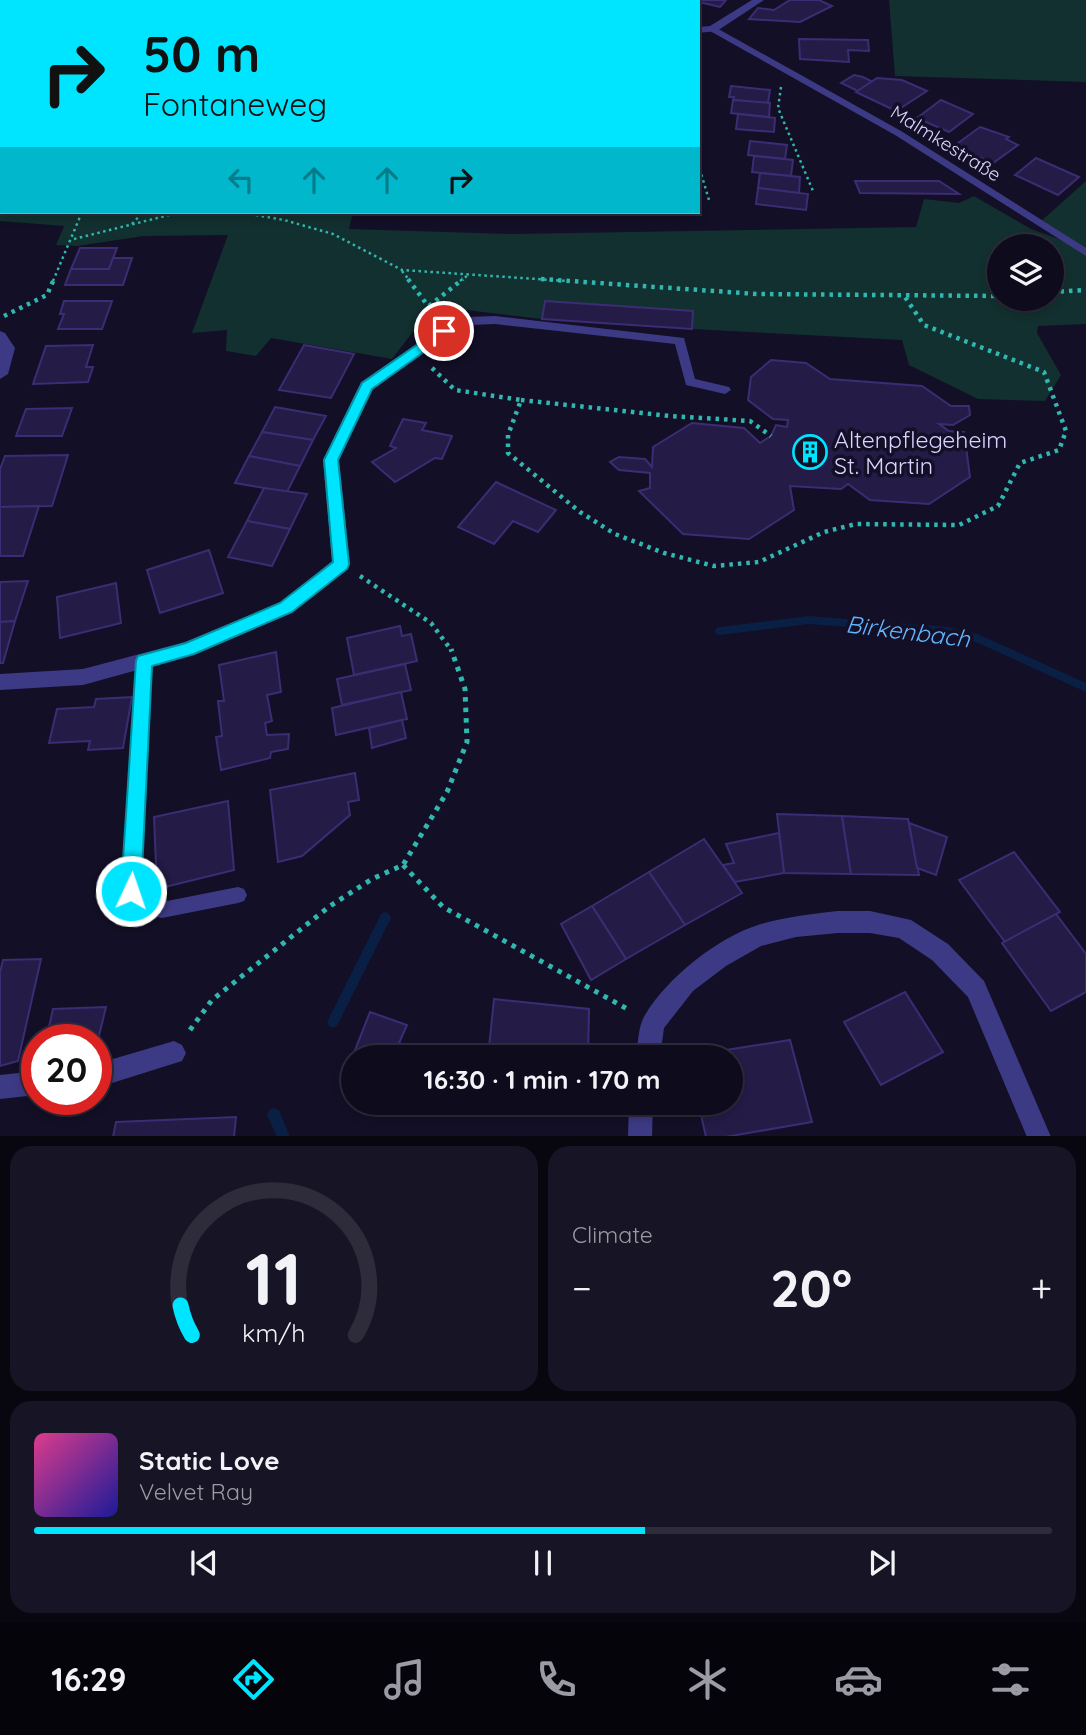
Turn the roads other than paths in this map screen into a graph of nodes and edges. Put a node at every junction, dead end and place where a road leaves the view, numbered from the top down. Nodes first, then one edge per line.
1 (759, 0) edge
2 (713, 29) junction
3 (700, 30) edge
4 (1086, 253) edge
5 (444, 331) joint
6 (0, 336) edge
7 (0, 374) edge
8 (725, 390) dead end
9 (144, 661) junction
10 (0, 682) edge
11 (238, 895) dead end
12 (650, 1045) edge
13 (174, 1053) road end
14 (112, 1071) edge
15 (21, 1085) edge
16 (0, 1087) edge
17 (641, 1115) edge
18 (640, 1136) edge
19 (1039, 1136) edge

1 - 2 street
2 - 3 street
2 - 4 lane, Malmkestraße
5 - 8 lane
5 - 9 street
6 - 7 street
9 - 10 street
9 - 11 lane
12 - 19 street
13 - 14 street
15 - 16 street
17 - 18 street

